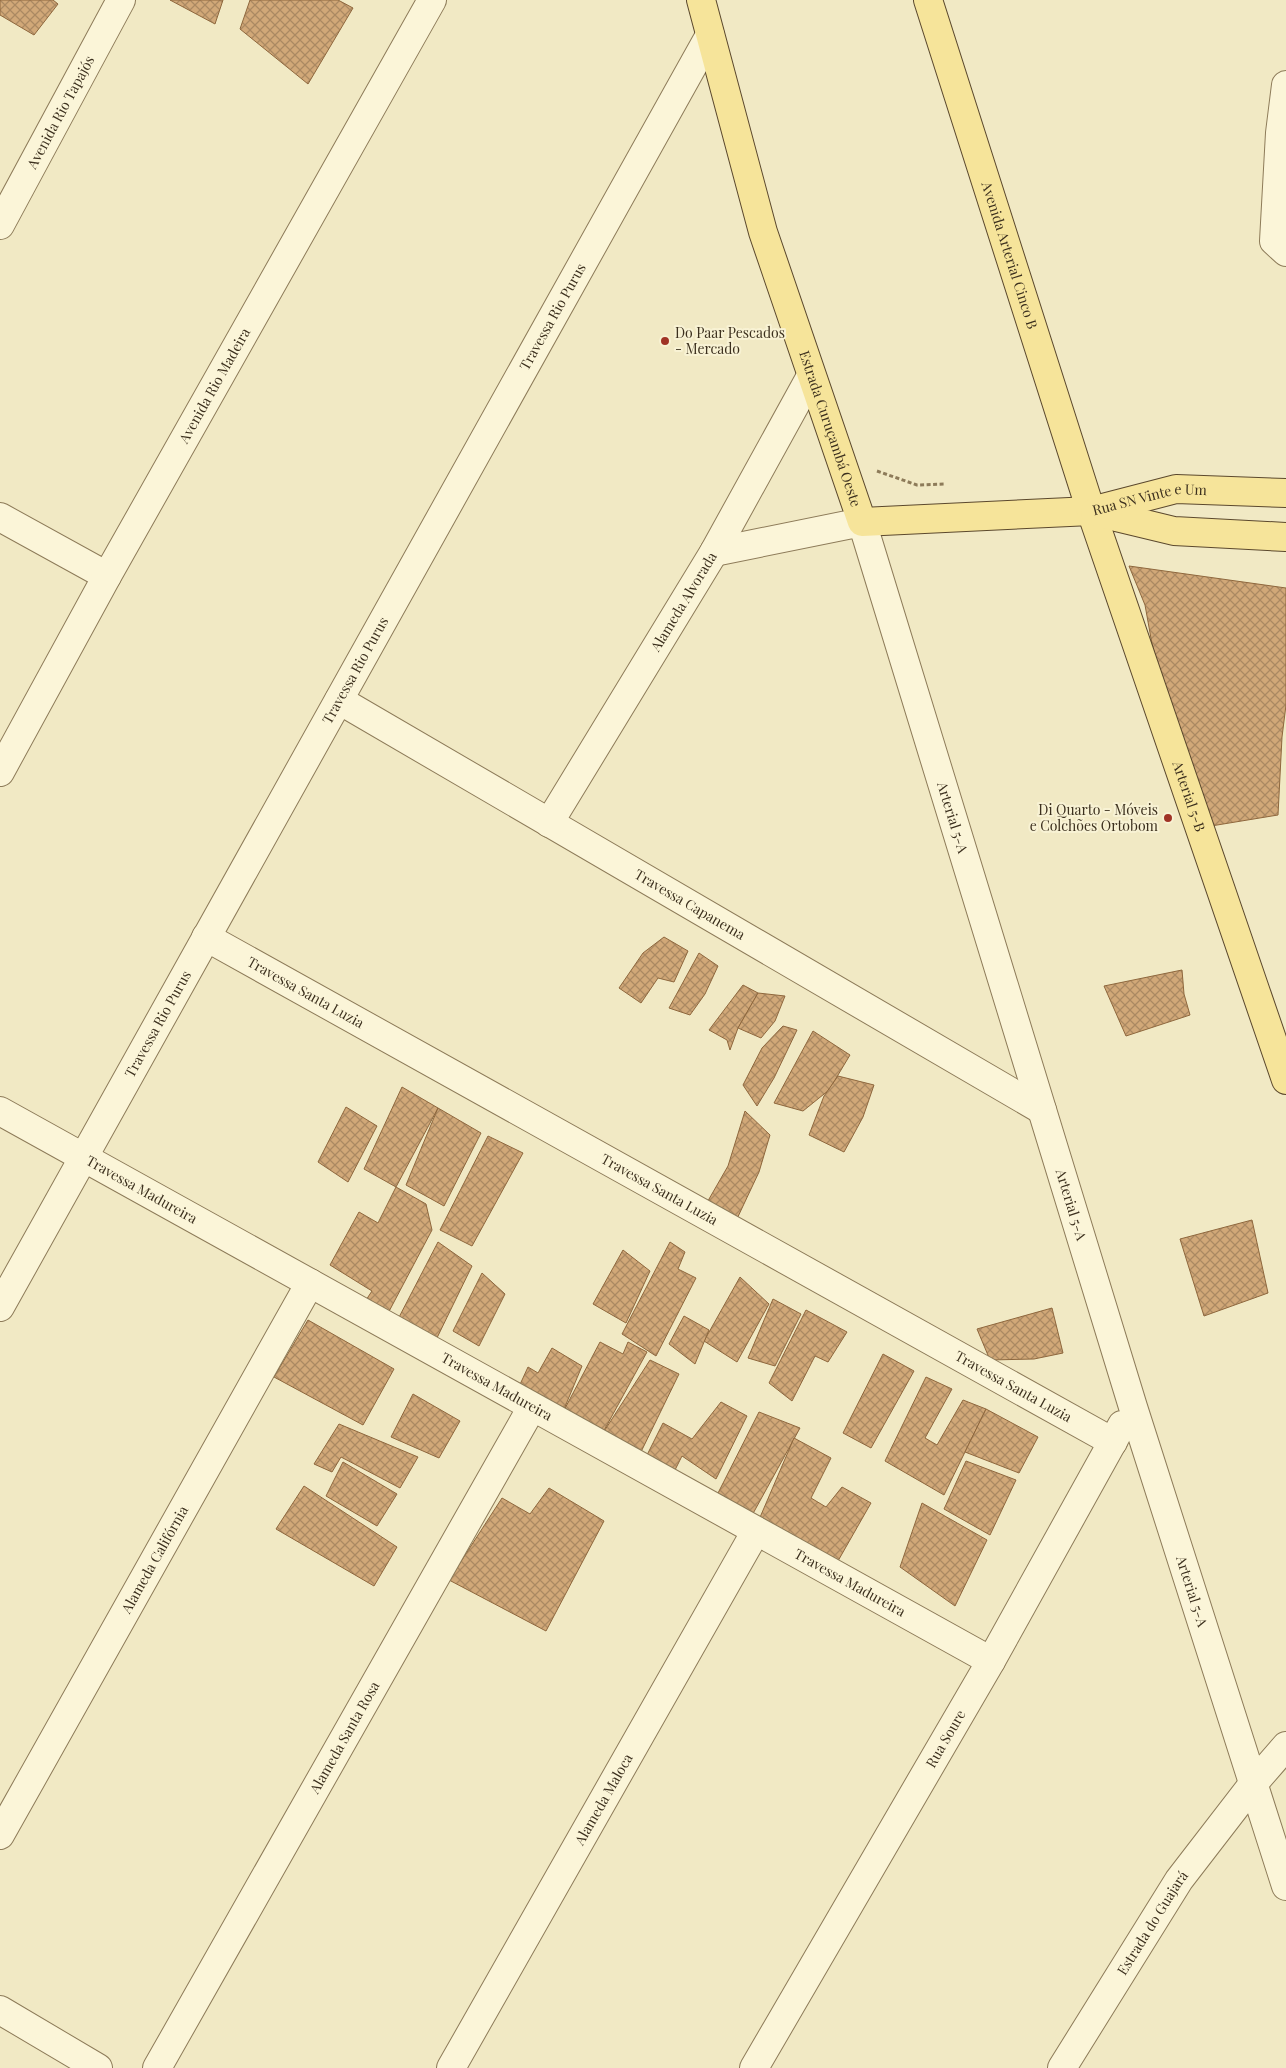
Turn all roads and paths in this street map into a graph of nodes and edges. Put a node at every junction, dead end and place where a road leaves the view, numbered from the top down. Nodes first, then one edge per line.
1 (121, 0) edge
2 (432, 0) edge
3 (701, 0) edge
4 (928, 0) edge
5 (710, 34) junction
6 (1286, 85) edge
7 (0, 225) edge
8 (1286, 252) edge
9 (811, 376) junction
10 (869, 469) dead end
11 (954, 484) dead end
12 (1286, 493) edge
13 (1091, 511) junction
14 (0, 517) edge
15 (862, 522) junction
16 (1286, 537) edge
17 (714, 552) junction
18 (107, 576) junction
19 (339, 700) junction
20 (0, 772) edge
21 (549, 822) junction
22 (206, 937) junction
23 (1286, 1080) edge
24 (1042, 1110) junction
25 (0, 1112) edge
26 (83, 1158) junction
27 (310, 1284) junction
28 (0, 1307) edge
29 (532, 1407) junction
30 (1133, 1407) junction
31 (1113, 1442) junction
32 (756, 1531) junction
33 (991, 1661) junction
34 (1286, 1746) edge
35 (1252, 1784) junction
36 (0, 1834) edge
37 (1286, 1886) edge
38 (0, 2010) edge
39 (98, 2068) edge
40 (157, 2068) edge
41 (451, 2068) edge
42 (754, 2068) edge
43 (1062, 2068) edge

1 - 7 street, Avenida Rio Tapajós
2 - 18 street, Avenida Rio Madeira
3 - 5 main road, Estrada Curuçambá Oeste
4 - 13 main road, Avenida Arterial Cinco B
5 - 9 main road, Estrada Curuçambá Oeste
5 - 19 street, Travessa Rio Purus
6 - 8 street
9 - 15 main road, Estrada Curuçambá Oeste
9 - 17 street, Alameda Alvorada
10 - 11 path
12 - 13 main road, Rua SN Vinte e Um
13 - 15 main road, Estrada Curuçambá Oeste
13 - 16 main road, Rua SN Vinte e Um
13 - 23 main road, Arterial 5-B
14 - 18 street
15 - 17 street
15 - 24 street, Arterial 5-A
17 - 21 street, Alameda Alvorada
18 - 20 street, Avenida Rio Madeira
19 - 21 street, Travessa Capanema
19 - 22 street, Travessa Rio Purus
21 - 24 street, Travessa Capanema
22 - 26 street, Travessa Rio Purus
22 - 31 street, Travessa Santa Luzia
24 - 30 street, Arterial 5-A
25 - 26 street, Travessa Madureira
26 - 27 street, Travessa Madureira
26 - 28 street, Travessa Rio Purus
27 - 29 street, Travessa Madureira
27 - 36 street, Alameda Califórnia
29 - 32 street, Travessa Madureira
29 - 40 street, Alameda Santa Rosa
30 - 31 street, Rua Soure
30 - 35 street, Arterial 5-A
31 - 33 street, Rua Soure
32 - 33 street, Travessa Madureira
32 - 41 street, Alameda Maloca
33 - 42 street, Rua Soure
34 - 35 street, Estrada do Guajará
35 - 37 street, Arterial 5-A
35 - 43 street, Estrada do Guajará
38 - 39 street

